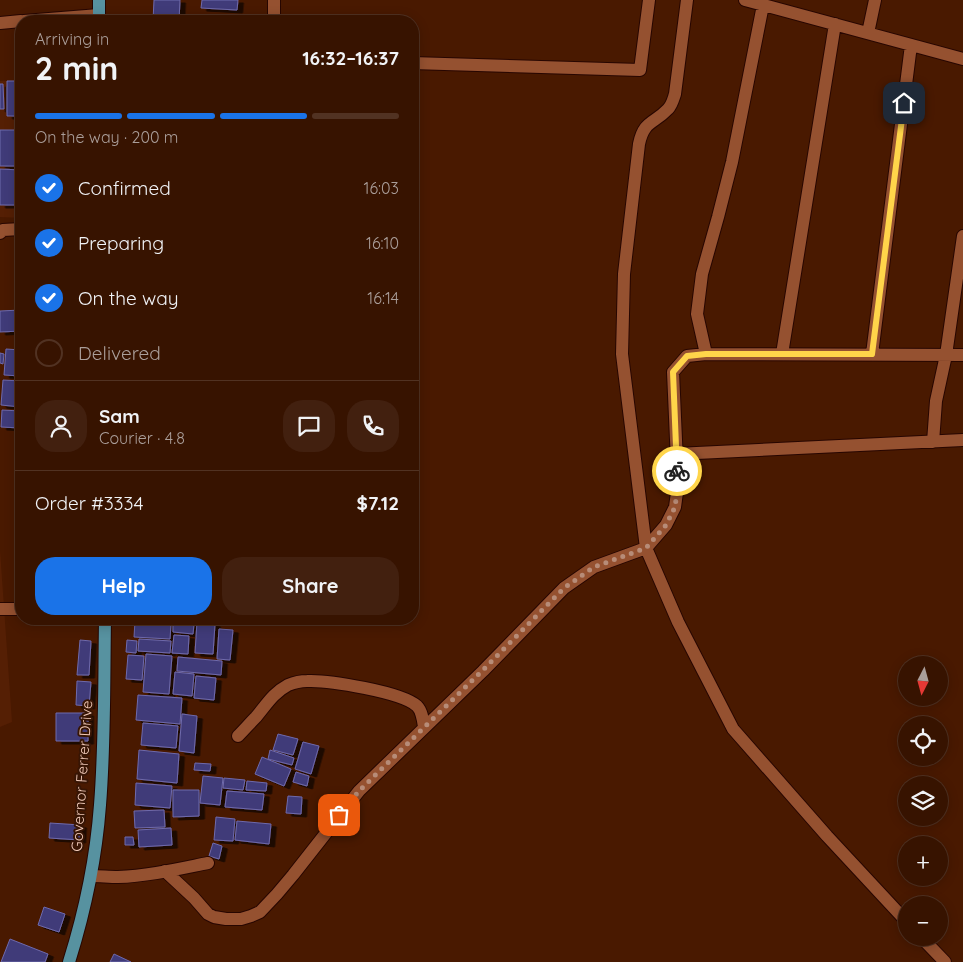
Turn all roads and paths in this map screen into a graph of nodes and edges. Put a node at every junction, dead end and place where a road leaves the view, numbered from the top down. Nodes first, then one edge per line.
1 (99, 0) edge
2 (274, 0) edge
3 (649, 0) edge
4 (687, 0) edge
5 (745, 0) edge
6 (875, 0) edge
7 (763, 5) junction
8 (99, 15) edge
9 (274, 15) edge
10 (15, 22) edge
11 (0, 23) edge
12 (835, 24) junction
13 (868, 33) junction
14 (911, 45) junction
15 (963, 59) edge
16 (419, 62) edge
17 (15, 229) edge
18 (0, 233) edge
19 (963, 236) edge
20 (706, 354) junction
21 (782, 354) junction
22 (872, 354) junction
23 (946, 355) junction
24 (963, 355) edge
25 (963, 440) edge
26 (933, 442) junction
27 (676, 454) junction
28 (646, 548) junction
29 (0, 608) edge
30 (15, 609) edge
31 (105, 625) edge
32 (424, 727) junction
33 (238, 736) dead end
34 (208, 863) dead end
35 (165, 871) junction
36 (91, 876) junction
37 (898, 912) edge
38 (930, 946) edge
39 (69, 962) edge
40 (945, 962) edge

1 - 8 main road
2 - 9 street
3 - 16 street
4 - 28 street
5 - 7 street
6 - 13 street
7 - 12 street
7 - 20 street
10 - 11 street
12 - 13 street
12 - 21 street
13 - 14 street
14 - 15 street
14 - 22 street
17 - 18 street
19 - 23 street
20 - 21 street
20 - 27 street
21 - 22 street
22 - 23 street
23 - 24 street
23 - 26 street
25 - 26 street
26 - 27 street
27 - 28 street
28 - 32 street
28 - 37 street
29 - 30 street
31 - 36 main road, Governor Ferrer Drive
32 - 33 street
32 - 35 street
34 - 35 street
35 - 36 street
36 - 39 main road, Governor Ferrer Drive
38 - 40 street

